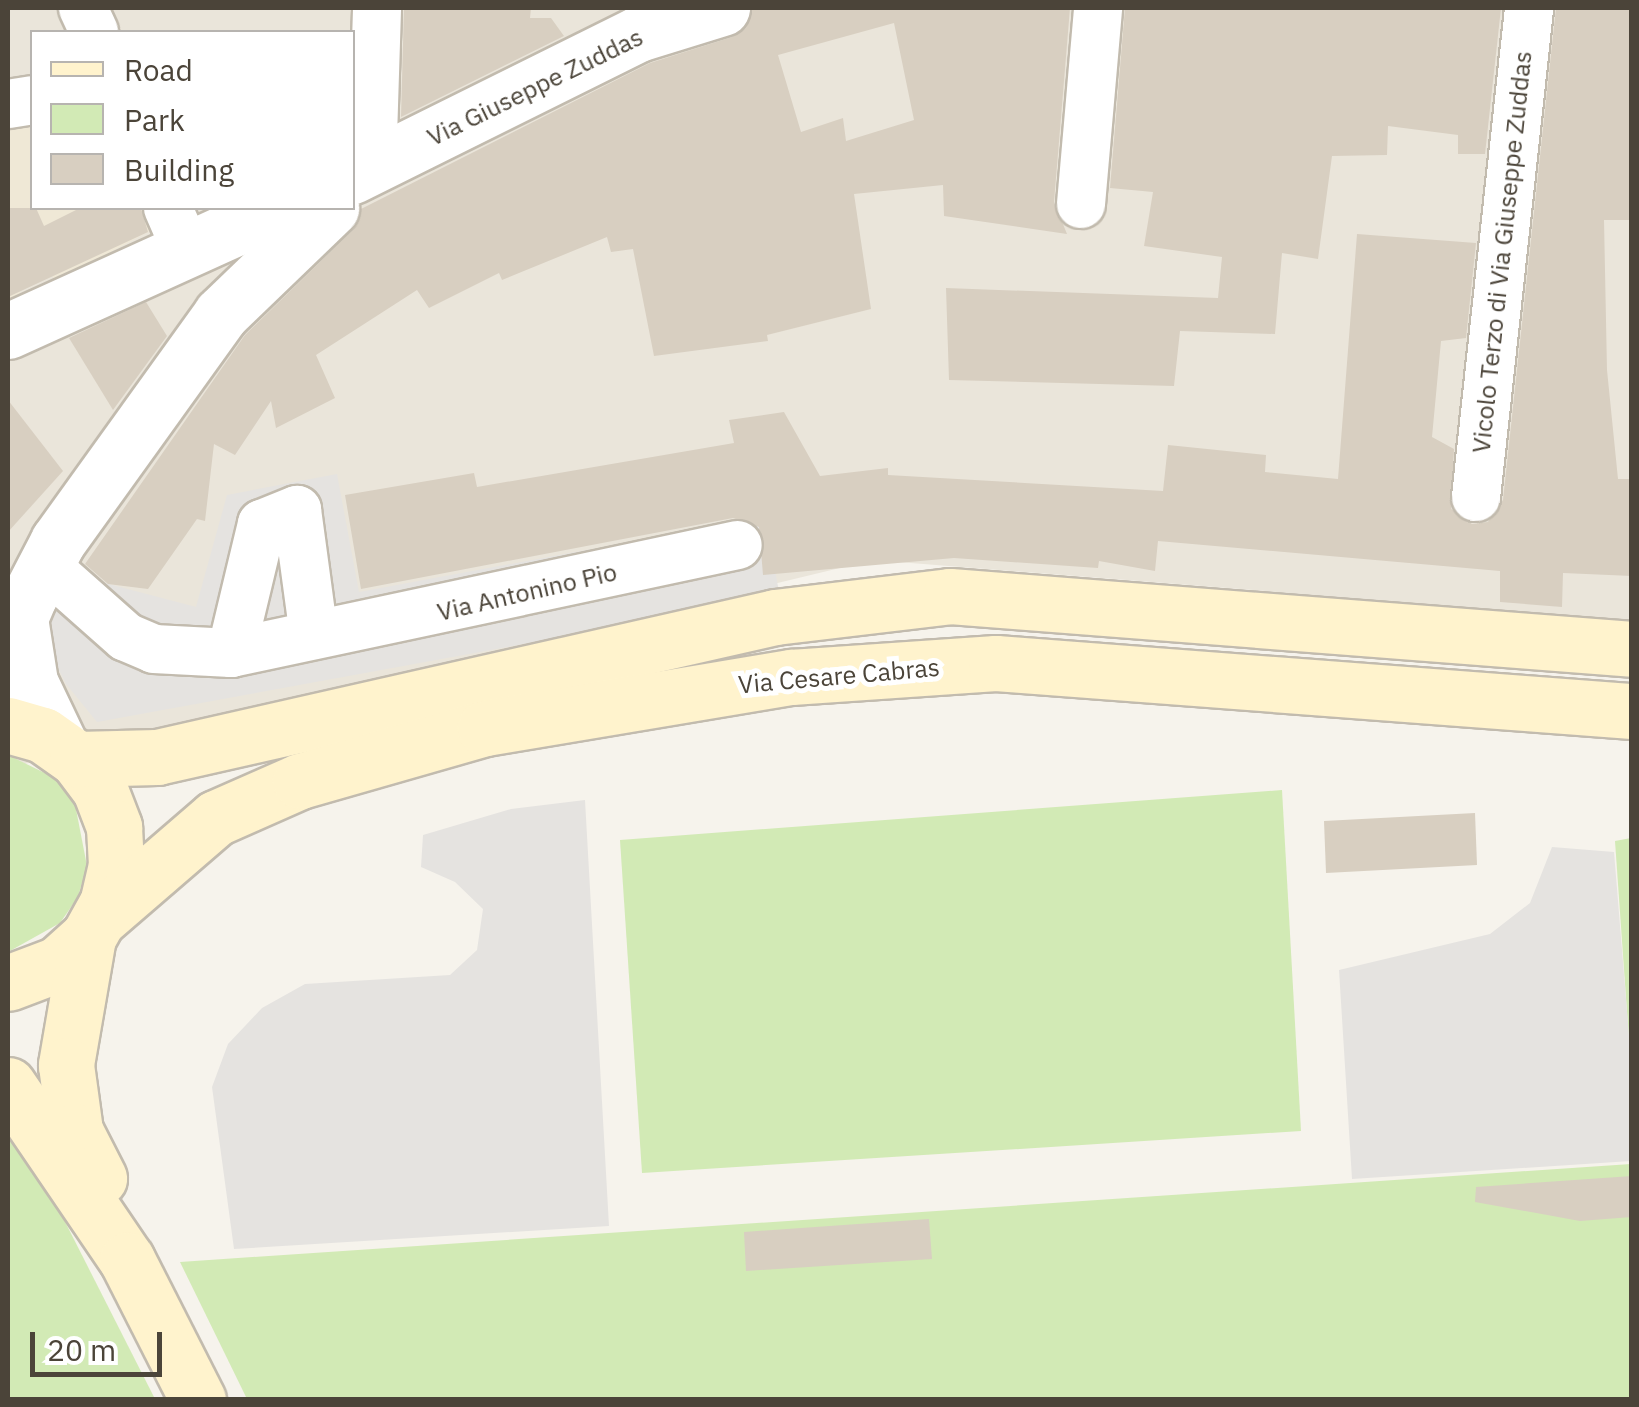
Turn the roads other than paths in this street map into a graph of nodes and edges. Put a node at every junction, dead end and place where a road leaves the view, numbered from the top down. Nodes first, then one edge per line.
1 (377, 8) edge
2 (722, 8) edge
3 (1098, 8) edge
4 (1529, 8) edge
5 (359, 177) edge
6 (1081, 204) dead end
7 (267, 210) edge
8 (329, 210) edge
9 (176, 227) edge
10 (221, 314) junction
11 (8, 331) edge
12 (1476, 497) dead end
13 (738, 544) dead end
14 (38, 560) edge
15 (314, 636) junction
16 (1632, 649) edge
17 (231, 653) junction
18 (1632, 711) edge
19 (8, 724) edge
20 (68, 752) junction
21 (170, 856) junction
22 (94, 927) junction
23 (8, 983) edge
24 (71, 1031) junction
25 (8, 1085) edge
26 (127, 1260) junction
27 (198, 1400) edge

1 - 5 street
2 - 5 street, Via Giuseppe Zuddas
3 - 6 street
4 - 12 street, Vicolo Terzo di Via Giuseppe Zuddas
7 - 9 street
8 - 10 street
9 - 10 street
9 - 11 street
10 - 14 street
13 - 15 street, Via Antonino Pio
14 - 17 street, Via Antonino Pio
14 - 20 street
15 - 17 street, Via Antonino Pio
15 - 17 street
16 - 20 main road
18 - 21 main road, Via Cesare Cabras
19 - 20 main road
20 - 22 main road
21 - 22 main road, Via Cesare Cabras
21 - 24 main road
22 - 23 main road, Via Cesare Cabras
22 - 24 main road
24 - 26 main road
25 - 26 main road
26 - 27 main road

